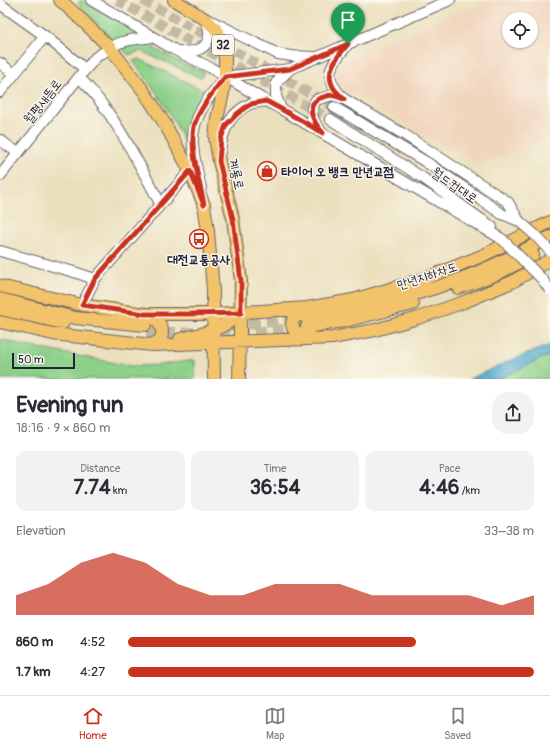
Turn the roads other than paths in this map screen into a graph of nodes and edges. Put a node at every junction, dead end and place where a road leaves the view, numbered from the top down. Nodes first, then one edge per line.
1 (60, 0) edge
2 (91, 0) edge
3 (174, 0) edge
4 (450, 0) edge
5 (0, 4) edge
6 (206, 22) junction
7 (45, 36) junction
8 (153, 37) junction
9 (348, 44) junction
10 (110, 48) junction
11 (173, 49) junction
12 (319, 57) junction
13 (0, 62) edge
14 (290, 69) junction
15 (82, 73) junction
16 (14, 74) junction
17 (225, 77) junction
18 (0, 92) edge
19 (344, 99) junction
20 (266, 101) junction
21 (334, 107) tunnel mouth
22 (281, 109) junction
23 (330, 119) tunnel mouth
24 (323, 133) junction
25 (0, 140) edge
26 (18, 153) junction
27 (219, 161) junction
28 (190, 171) junction
29 (0, 176) edge
30 (160, 203) junction
31 (204, 205) junction
32 (519, 221) junction
33 (550, 222) edge
34 (550, 237) edge
35 (502, 239) junction
36 (550, 245) edge
37 (0, 251) edge
38 (550, 251) edge
39 (550, 260) edge
40 (95, 279) junction
41 (0, 286) edge
42 (550, 290) edge
43 (0, 299) edge
44 (82, 305) junction
45 (0, 309) edge
46 (241, 313) junction
47 (214, 314) junction
48 (306, 318) junction
49 (0, 322) edge
50 (145, 324) junction
51 (315, 339) junction
52 (240, 343) junction
53 (214, 344) junction
54 (152, 345) junction
55 (214, 379) edge
56 (239, 379) edge

1 - 10 main road
2 - 8 street
3 - 6 main road, 계룡로 / 32
4 - 9 street
5 - 7 street
6 - 11 street
6 - 12 street
6 - 17 main road, 계룡로 / 32
7 - 15 street
7 - 16 street
8 - 10 street, 월평새뜸로
8 - 11 street
9 - 12 street
9 - 19 street
10 - 15 street, 월평새뜸로
10 - 28 main road
11 - 17 street
12 - 14 street
13 - 16 street
14 - 17 street
14 - 22 street
15 - 26 street, 월평새뜸로
15 - 30 street
16 - 18 street
17 - 20 street
17 - 27 main road, 계룡로 / 32
17 - 31 street
19 - 24 street
19 - 32 street
20 - 22 street
20 - 27 street
21 - 32 street, 월드컵대로
22 - 24 street
23 - 35 street, 월드컵대로
24 - 35 street
25 - 26 street
26 - 29 street, 월평새뜸로
27 - 46 main road, 계룡로 / 32
28 - 30 street
28 - 31 main road
30 - 40 street
31 - 47 main road
32 - 38 street, 월드컵대로, bridge
33 - 48 main road
34 - 48 main road, 만년지하차도
35 - 42 street, 월드컵대로, bridge
36 - 48 main road, 만년지하차도
37 - 40 street
39 - 51 main road
40 - 44 street
41 - 44 main road
43 - 50 main road
44 - 50 main road
45 - 50 main road
46 - 47 main road
46 - 48 main road
46 - 52 main road, 계룡로 / 32
46 - 54 main road
47 - 50 main road
47 - 53 main road
48 - 51 main road
49 - 54 main road
50 - 54 main road
51 - 52 main road
52 - 53 main road
52 - 56 main road, 계룡로 / 32
53 - 54 main road
53 - 55 main road

